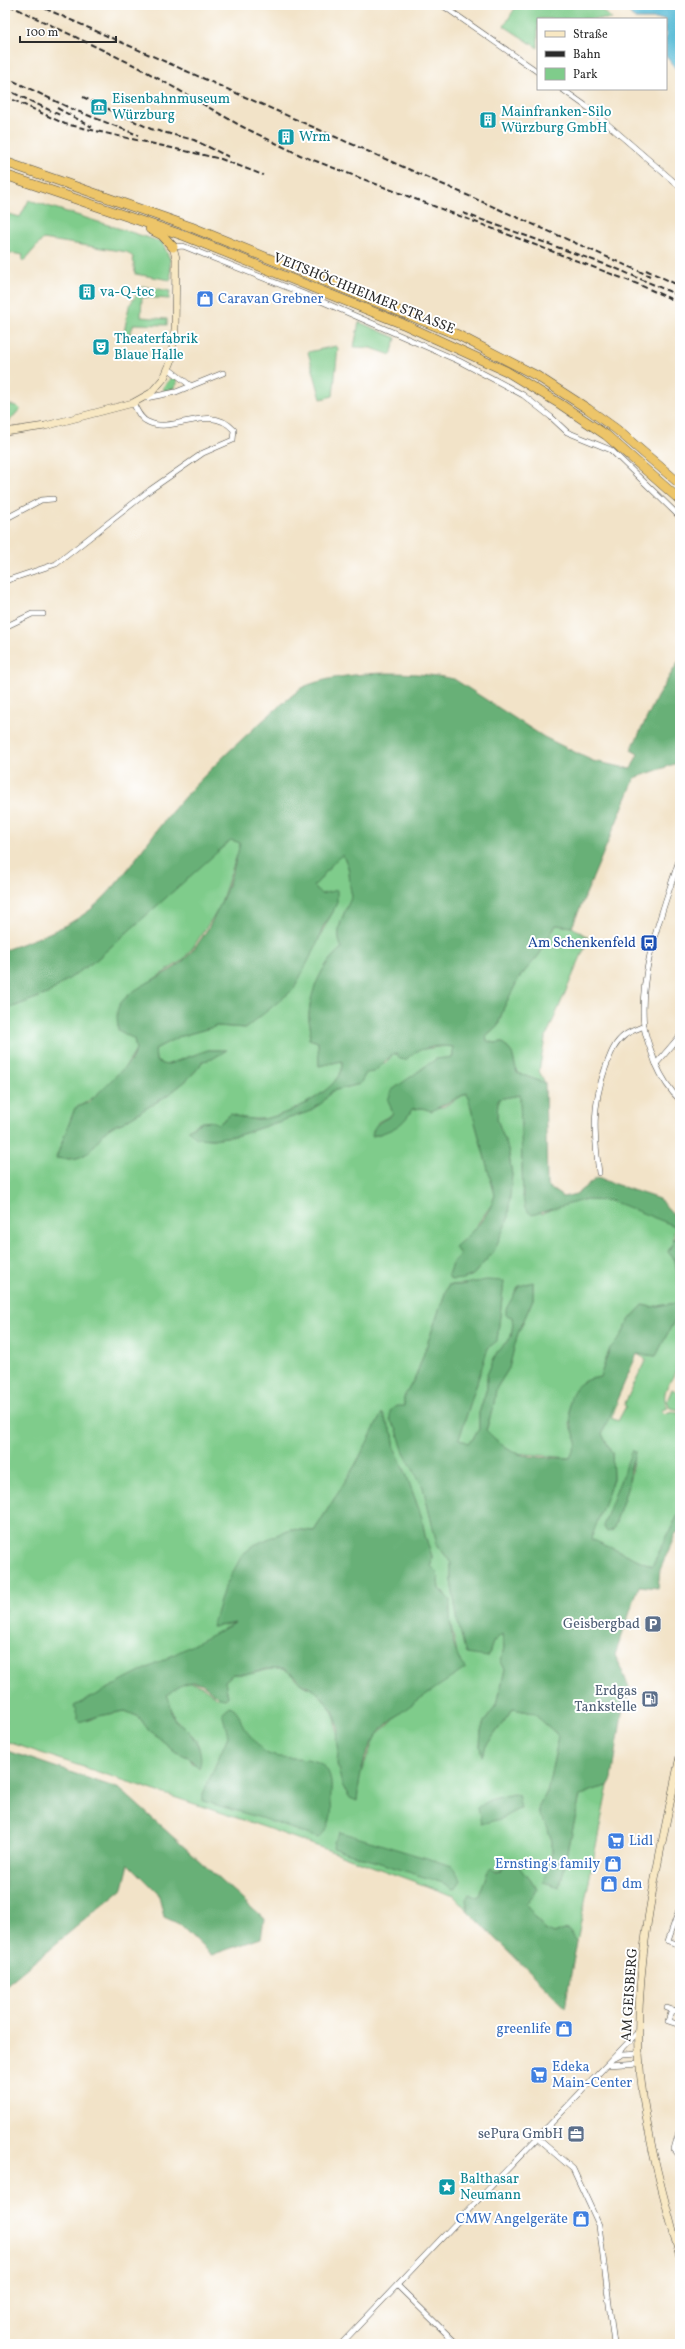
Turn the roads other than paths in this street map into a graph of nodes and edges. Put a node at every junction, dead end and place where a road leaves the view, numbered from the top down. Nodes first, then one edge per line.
1 (442, 5) edge
2 (537, 71) edge
3 (563, 90) edge
4 (5, 162) edge
5 (5, 175) edge
6 (680, 187) edge
7 (129, 217) junction
8 (173, 247) junction
9 (169, 369) junction
10 (223, 373) dead end
11 (191, 386) junction
12 (143, 398) junction
13 (133, 403) junction
14 (5, 432) edge
15 (680, 484) edge
16 (53, 498) dead end
17 (680, 500) edge
18 (680, 517) edge
19 (5, 519) edge
20 (5, 581) edge
21 (43, 614) dead end
22 (5, 627) edge
23 (680, 857) edge
24 (644, 1026) junction
25 (680, 1036) edge
26 (656, 1064) junction
27 (680, 1100) edge
28 (599, 1173) dead end
29 (680, 1756) edge
30 (680, 1907) edge
31 (680, 1945) edge
32 (680, 2013) edge
33 (680, 2025) edge
34 (639, 2031) junction
35 (640, 2053) junction
36 (614, 2058) junction
37 (640, 2062) junction
38 (608, 2065) junction
39 (680, 2128) edge
40 (537, 2138) junction
41 (680, 2156) edge
42 (680, 2257) edge
43 (398, 2286) junction
44 (341, 2344) edge
45 (457, 2344) edge
46 (614, 2344) edge

1 - 2 street
3 - 6 street
4 - 15 highway, VEITSHÖCHHEIMER STRASSE
5 - 7 highway, VEITSHÖCHHEIMER STRASSE
7 - 8 highway
7 - 17 highway, VEITSHÖCHHEIMER STRASSE
8 - 9 street
8 - 18 street, VEITSHÖCHHEIMER STRASSE
9 - 11 street
9 - 12 street
10 - 11 street
11 - 12 street
12 - 13 street
13 - 14 street
13 - 20 street
16 - 19 street
21 - 22 street
23 - 24 street
24 - 26 street
24 - 28 street
25 - 26 street
26 - 27 street
29 - 34 street, AM GEISBERG
30 - 31 street
32 - 33 street
34 - 35 street, AM GEISBERG
34 - 36 street
35 - 36 street
35 - 37 street, AM GEISBERG
36 - 38 street
37 - 38 street
37 - 42 street, AM GEISBERG
38 - 40 street
39 - 41 street
40 - 43 street
40 - 46 street
43 - 44 street
43 - 45 street

